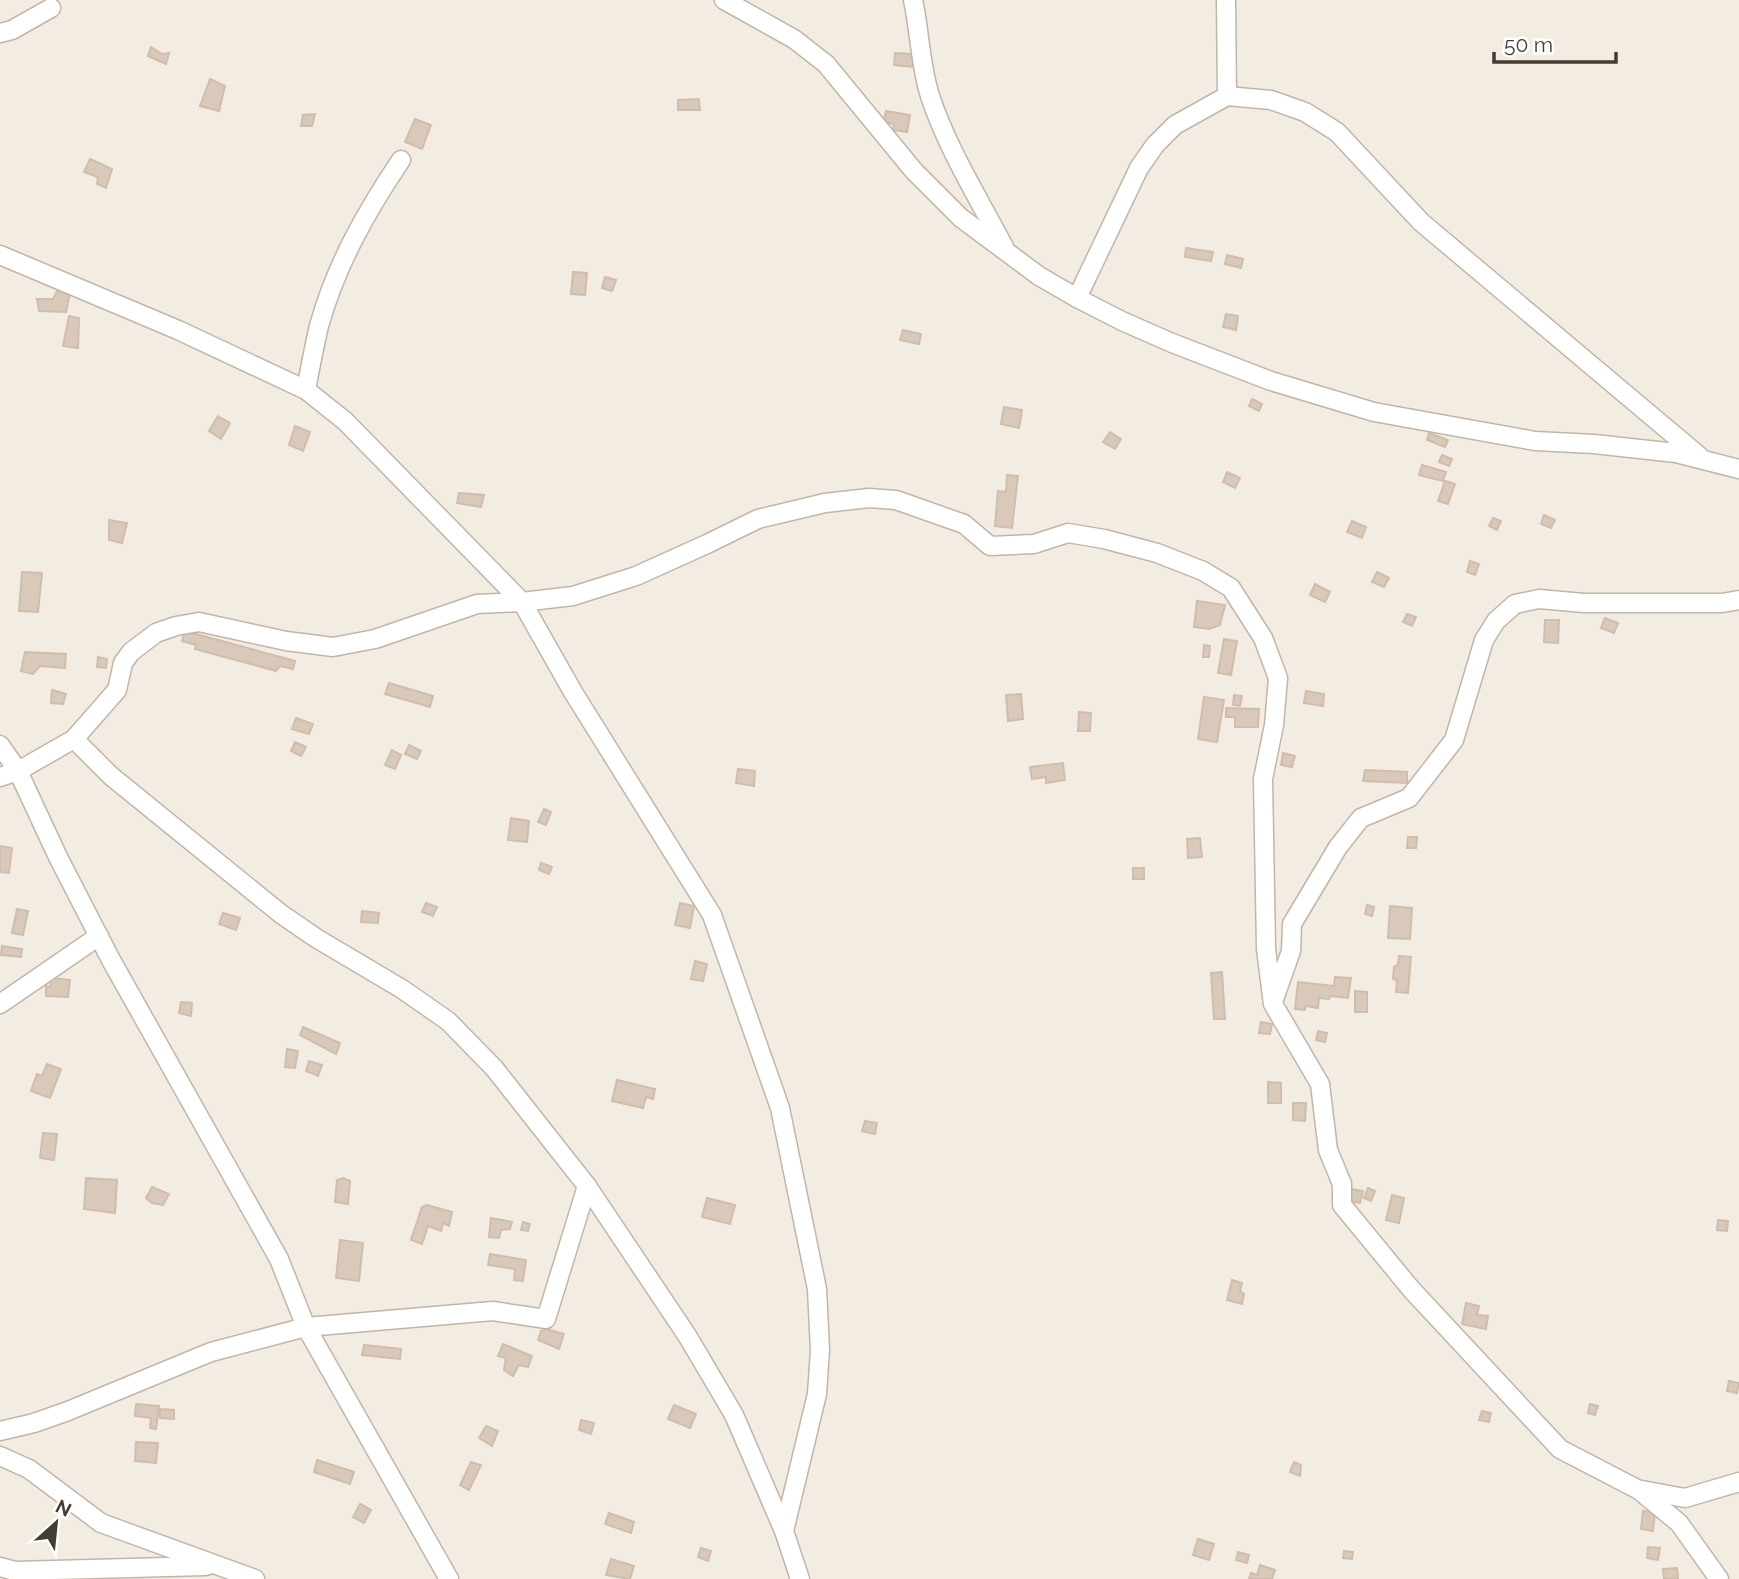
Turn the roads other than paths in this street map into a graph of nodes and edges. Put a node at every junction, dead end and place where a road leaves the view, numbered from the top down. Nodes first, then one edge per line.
1 (724, 0) edge
2 (913, 0) edge
3 (1226, 0) edge
4 (51, 8) dead end
5 (0, 33) edge
6 (1227, 96) junction
7 (401, 160) dead end
8 (1007, 252) junction
9 (0, 255) edge
10 (1077, 298) junction
11 (306, 390) junction
12 (1704, 460) junction
13 (1739, 469) edge
14 (1739, 600) edge
15 (522, 602) junction
16 (74, 739) junction
17 (0, 745) edge
18 (18, 771) junction
19 (0, 777) edge
20 (99, 936) junction
21 (0, 1004) edge
22 (1273, 1004) junction
23 (587, 1186) junction
24 (306, 1327) junction
25 (0, 1431) edge
26 (0, 1456) edge
27 (1739, 1482) edge
28 (1639, 1490) junction
29 (784, 1531) junction
30 (12, 1572) edge
31 (218, 1572) edge
32 (256, 1579) edge
33 (449, 1579) edge
34 (800, 1579) edge
35 (1719, 1579) edge

1 - 8 street
2 - 8 street
3 - 6 street
4 - 5 street
6 - 10 street
6 - 12 street
7 - 11 street
8 - 10 street
9 - 11 street
10 - 12 street
11 - 15 street
12 - 13 street
14 - 22 street
15 - 16 street
15 - 22 street
15 - 29 street
16 - 18 street
16 - 23 street
17 - 18 street
18 - 19 street
18 - 20 street
20 - 21 street
20 - 24 street
22 - 28 street
23 - 24 street
23 - 29 street
24 - 25 street
24 - 33 street
26 - 31 street
27 - 28 street
28 - 35 street
29 - 34 street
30 - 31 street
31 - 32 street

